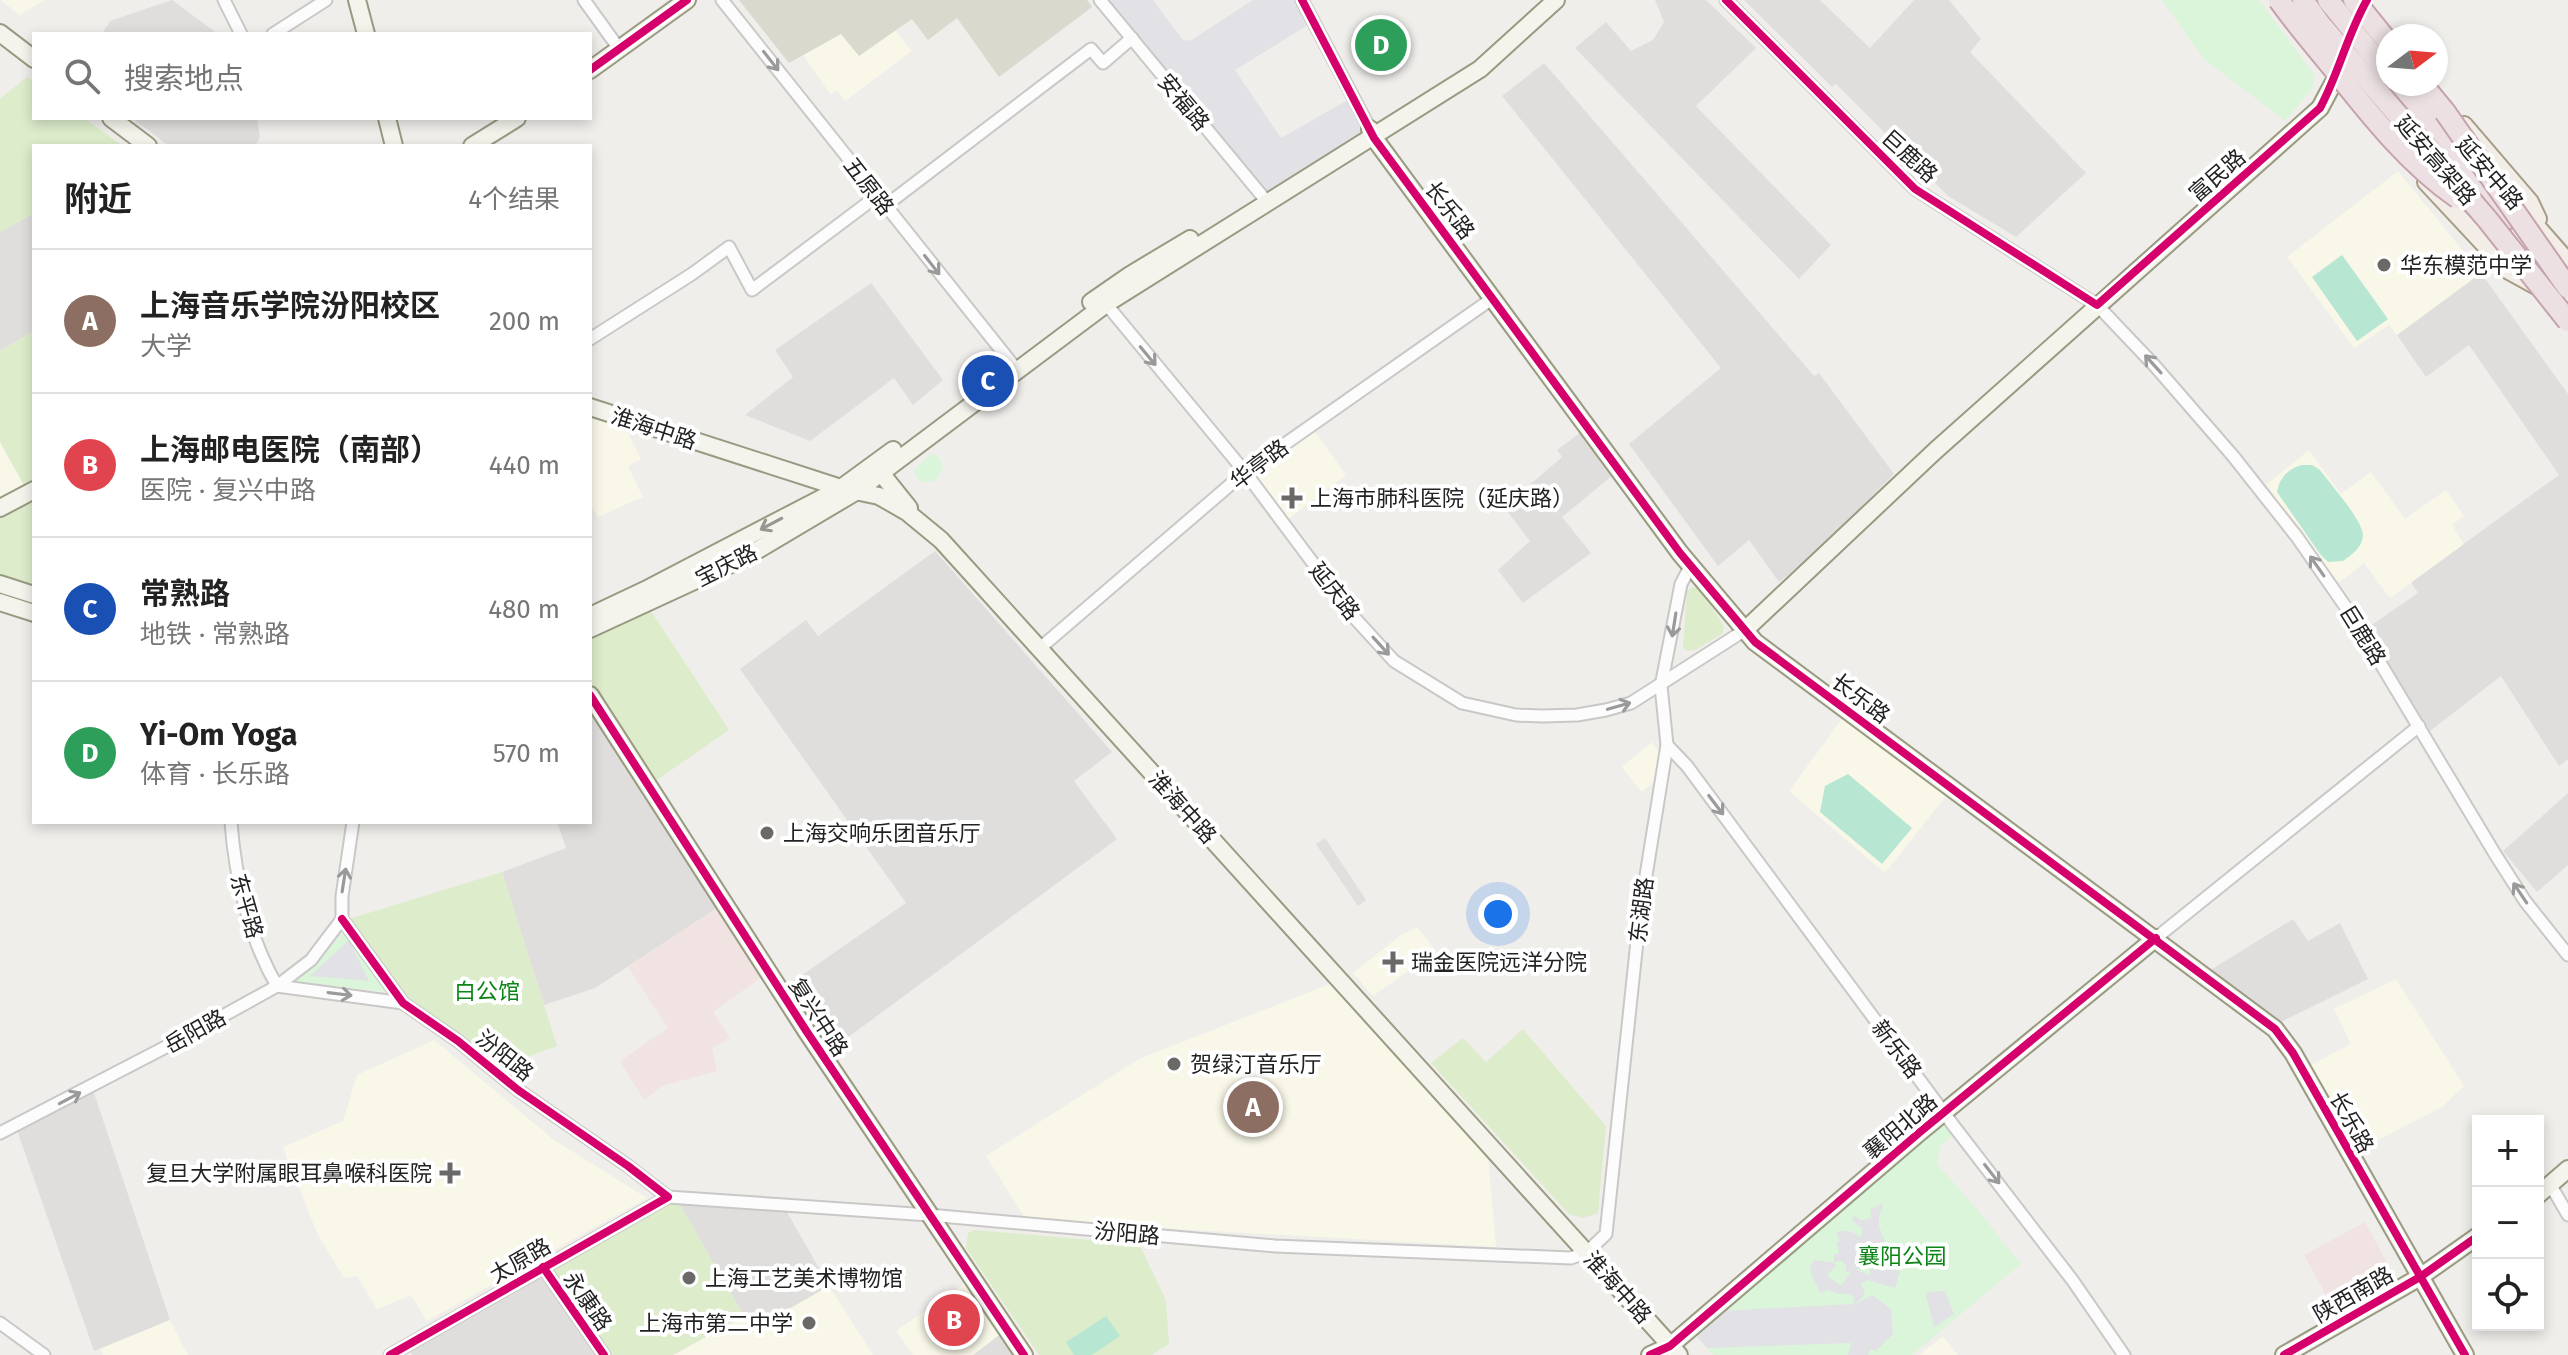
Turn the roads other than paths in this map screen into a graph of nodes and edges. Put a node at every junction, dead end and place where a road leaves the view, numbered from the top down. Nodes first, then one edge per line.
1 (224, 0) edge
2 (326, 0) edge
3 (357, 0) edge
4 (584, 0) edge
5 (687, 0) edge
6 (722, 0) edge
7 (1100, 0) edge
8 (1302, 0) edge
9 (1545, 0) edge
10 (1556, 0) edge
11 (1726, 0) edge
12 (2272, 0) edge
13 (2279, 0) edge
14 (2300, 0) edge
15 (2328, 0) edge
16 (2342, 0) edge
17 (2359, 5) edge
18 (2376, 26) edge
19 (240, 32) edge
20 (276, 32) edge
21 (365, 32) edge
22 (0, 33) edge
23 (2376, 35) edge
24 (1132, 38) junction
25 (620, 50) junction
26 (32, 57) edge
27 (2341, 59) junction
28 (2376, 59) edge
29 (592, 69) edge
30 (2336, 78) junction
31 (2406, 96) edge
32 (2423, 96) edge
33 (2433, 96) edge
34 (2436, 96) edge
35 (114, 120) edge
36 (388, 120) edge
37 (514, 120) edge
38 (1372, 133) junction
39 (145, 144) edge
40 (394, 144) edge
41 (475, 144) edge
42 (1265, 200) junction
43 (881, 201) junction
44 (2487, 219) junction
45 (2548, 239) junction
46 (2562, 280) edge
47 (1493, 298) junction
48 (1103, 300) junction
49 (2097, 305) junction
50 (2568, 313) edge
51 (2568, 321) edge
52 (592, 338) edge
53 (1014, 367) junction
54 (592, 408) edge
55 (1245, 472) junction
56 (881, 473) junction
57 (849, 489) junction
58 (32, 491) edge
59 (0, 508) edge
60 (923, 525) junction
61 (1691, 565) junction
62 (0, 584) edge
63 (32, 594) edge
64 (0, 602) edge
65 (32, 612) edge
66 (592, 615) edge
67 (592, 628) edge
68 (1745, 630) junction
69 (1039, 649) junction
70 (1661, 686) junction
71 (592, 698) edge
72 (2419, 726) junction
73 (1667, 745) junction
74 (231, 824) edge
75 (353, 824) edge
76 (342, 919) junction
77 (2156, 938) junction
78 (2568, 955) edge
79 (277, 986) junction
80 (403, 1003) junction
81 (1945, 1112) junction
82 (0, 1133) edge
83 (2568, 1169) edge
84 (2544, 1191) edge
85 (668, 1197) junction
86 (929, 1215) junction
87 (2568, 1215) edge
88 (2472, 1240) edge
89 (1587, 1252) junction
90 (543, 1267) junction
91 (2420, 1277) junction
92 (0, 1323) edge
93 (1675, 1350) edge
94 (44, 1355) edge
95 (390, 1355) edge
96 (604, 1355) edge
97 (1024, 1355) edge
98 (1650, 1355) edge
99 (2124, 1355) edge
100 (2284, 1355) edge
101 (2465, 1355) edge

1 - 19 street
2 - 20 street
3 - 21 main road
4 - 25 street
5 - 25 main road
6 -> 43 street, 五原路
7 - 24 street, 安福路
8 - 38 street, 长乐路
9 - 38 main road
10 - 38 main road
11 - 49 street, 巨鹿路
12 - 30 main road
13 - 44 highway, bridge
14 - 27 main road, 延安中路
14 - 44 highway, 延安高架路, bridge
15 - 28 highway, bridge
16 - 17 main road
17 - 18 highway, bridge
17 - 23 main road
17 - 27 main road, 富民路
22 - 26 main road
24 - 42 street, 安福路
24 - 43 street
25 - 29 main road
27 - 30 main road, 富民路
27 - 46 main road, 延安中路
30 - 46 main road
30 - 49 main road, 富民路
31 - 46 highway, 延安高架路, bridge
32 - 45 main road, 延安中路
33 - 46 highway, bridge
34 - 45 main road
35 - 39 main road
36 - 40 main road
37 - 41 main road
38 - 42 main road
38 - 47 main road, 长乐路
42 - 48 main road
43 - 52 street
43 -> 53 street, 五原路
44 - 51 highway, 延安高架路, bridge
45 - 46 main road, 延安中路
46 - 50 main road, 延安中路
47 - 55 street, 华亭路
47 - 61 main road, 长乐路
48 - 53 main road
48 -> 55 street, 延庆路
49 - 68 main road, 富民路
72 -> 49 street, 巨鹿路
53 - 56 main road
53 - 57 main road
54 - 57 main road, 淮海中路
55 - 69 street, 华亭路
55 -> 70 street, 延庆路
56 - 57 main road
56 - 60 main road
57 - 60 main road, 淮海中路
57 -> 66 main road, 宝庆路
57 - 67 main road, 宝庆路
58 - 59 main road
60 - 69 main road, 淮海中路
61 - 68 main road, 长乐路
61 -> 70 street, 东湖路
62 - 63 main road
64 - 65 main road
68 - 70 street, 富民路
68 - 77 main road, 长乐路
69 - 89 main road, 淮海中路
70 - 73 street, 东湖路
71 - 86 main road, 复兴中路
72 - 77 street, 襄阳北路
78 -> 72 street, 巨鹿路
73 -> 81 street, 新乐路
73 - 89 street, 东湖路
74 - 79 street, 东平路
76 -> 75 street
76 - 79 street, 岳阳路
76 - 80 street, 汾阳路
77 - 81 main road, 襄阳北路
77 - 91 main road, 长乐路
79 -> 80 street
82 -> 79 street, 岳阳路
80 - 85 street, 汾阳路
81 - 93 main road, 襄阳北路
81 -> 99 street, 新乐路
83 - 84 main road
84 - 87 street
85 - 86 street, 汾阳路
85 - 90 street, 太原路
86 - 89 street, 汾阳路
86 - 97 main road, 复兴中路
88 - 91 main road, 陕西南路
89 - 93 main road, 淮海中路
90 - 95 street, 太原路
90 - 96 street, 永康路
91 - 100 main road, 陕西南路
91 - 101 main road, 长乐路
92 - 94 street
93 - 98 main road, 襄阳北路

